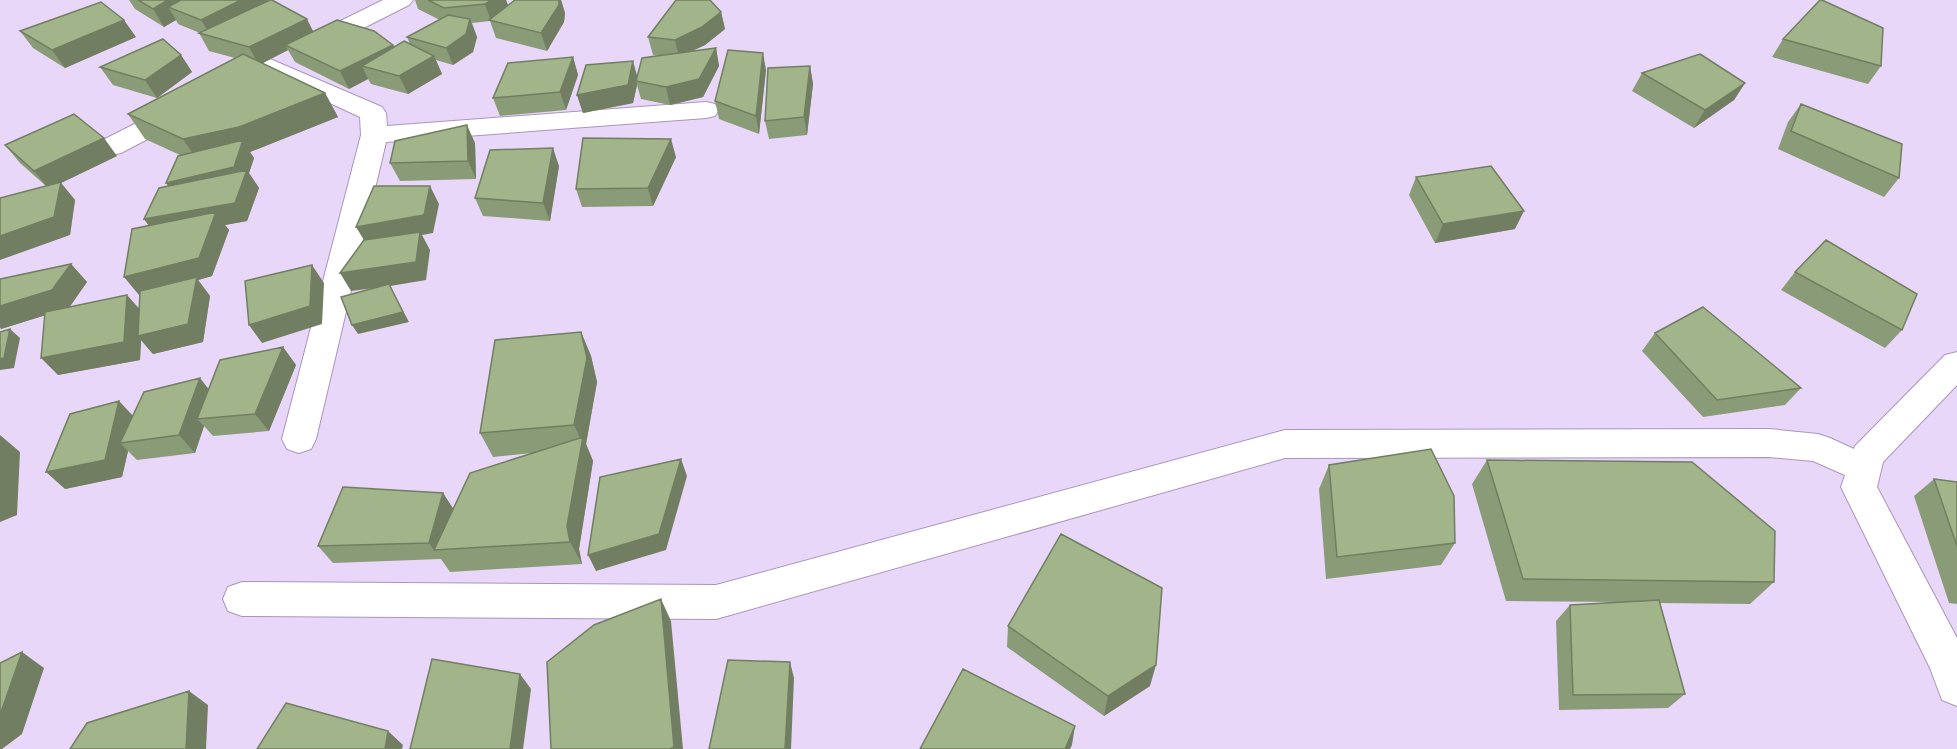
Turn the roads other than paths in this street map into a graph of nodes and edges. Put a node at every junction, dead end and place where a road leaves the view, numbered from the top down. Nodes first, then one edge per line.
1 (401, 0) edge
2 (196, 104) edge
3 (706, 110) dead end
4 (374, 135) junction
5 (111, 147) dead end
6 (1957, 364) edge
7 (299, 439) dead end
8 (1863, 468) junction
9 (242, 599) dead end
10 (1954, 672) edge

1 - 4 street
2 - 5 street
3 - 4 street
4 - 7 street
6 - 8 street
8 - 9 street
8 - 10 street

